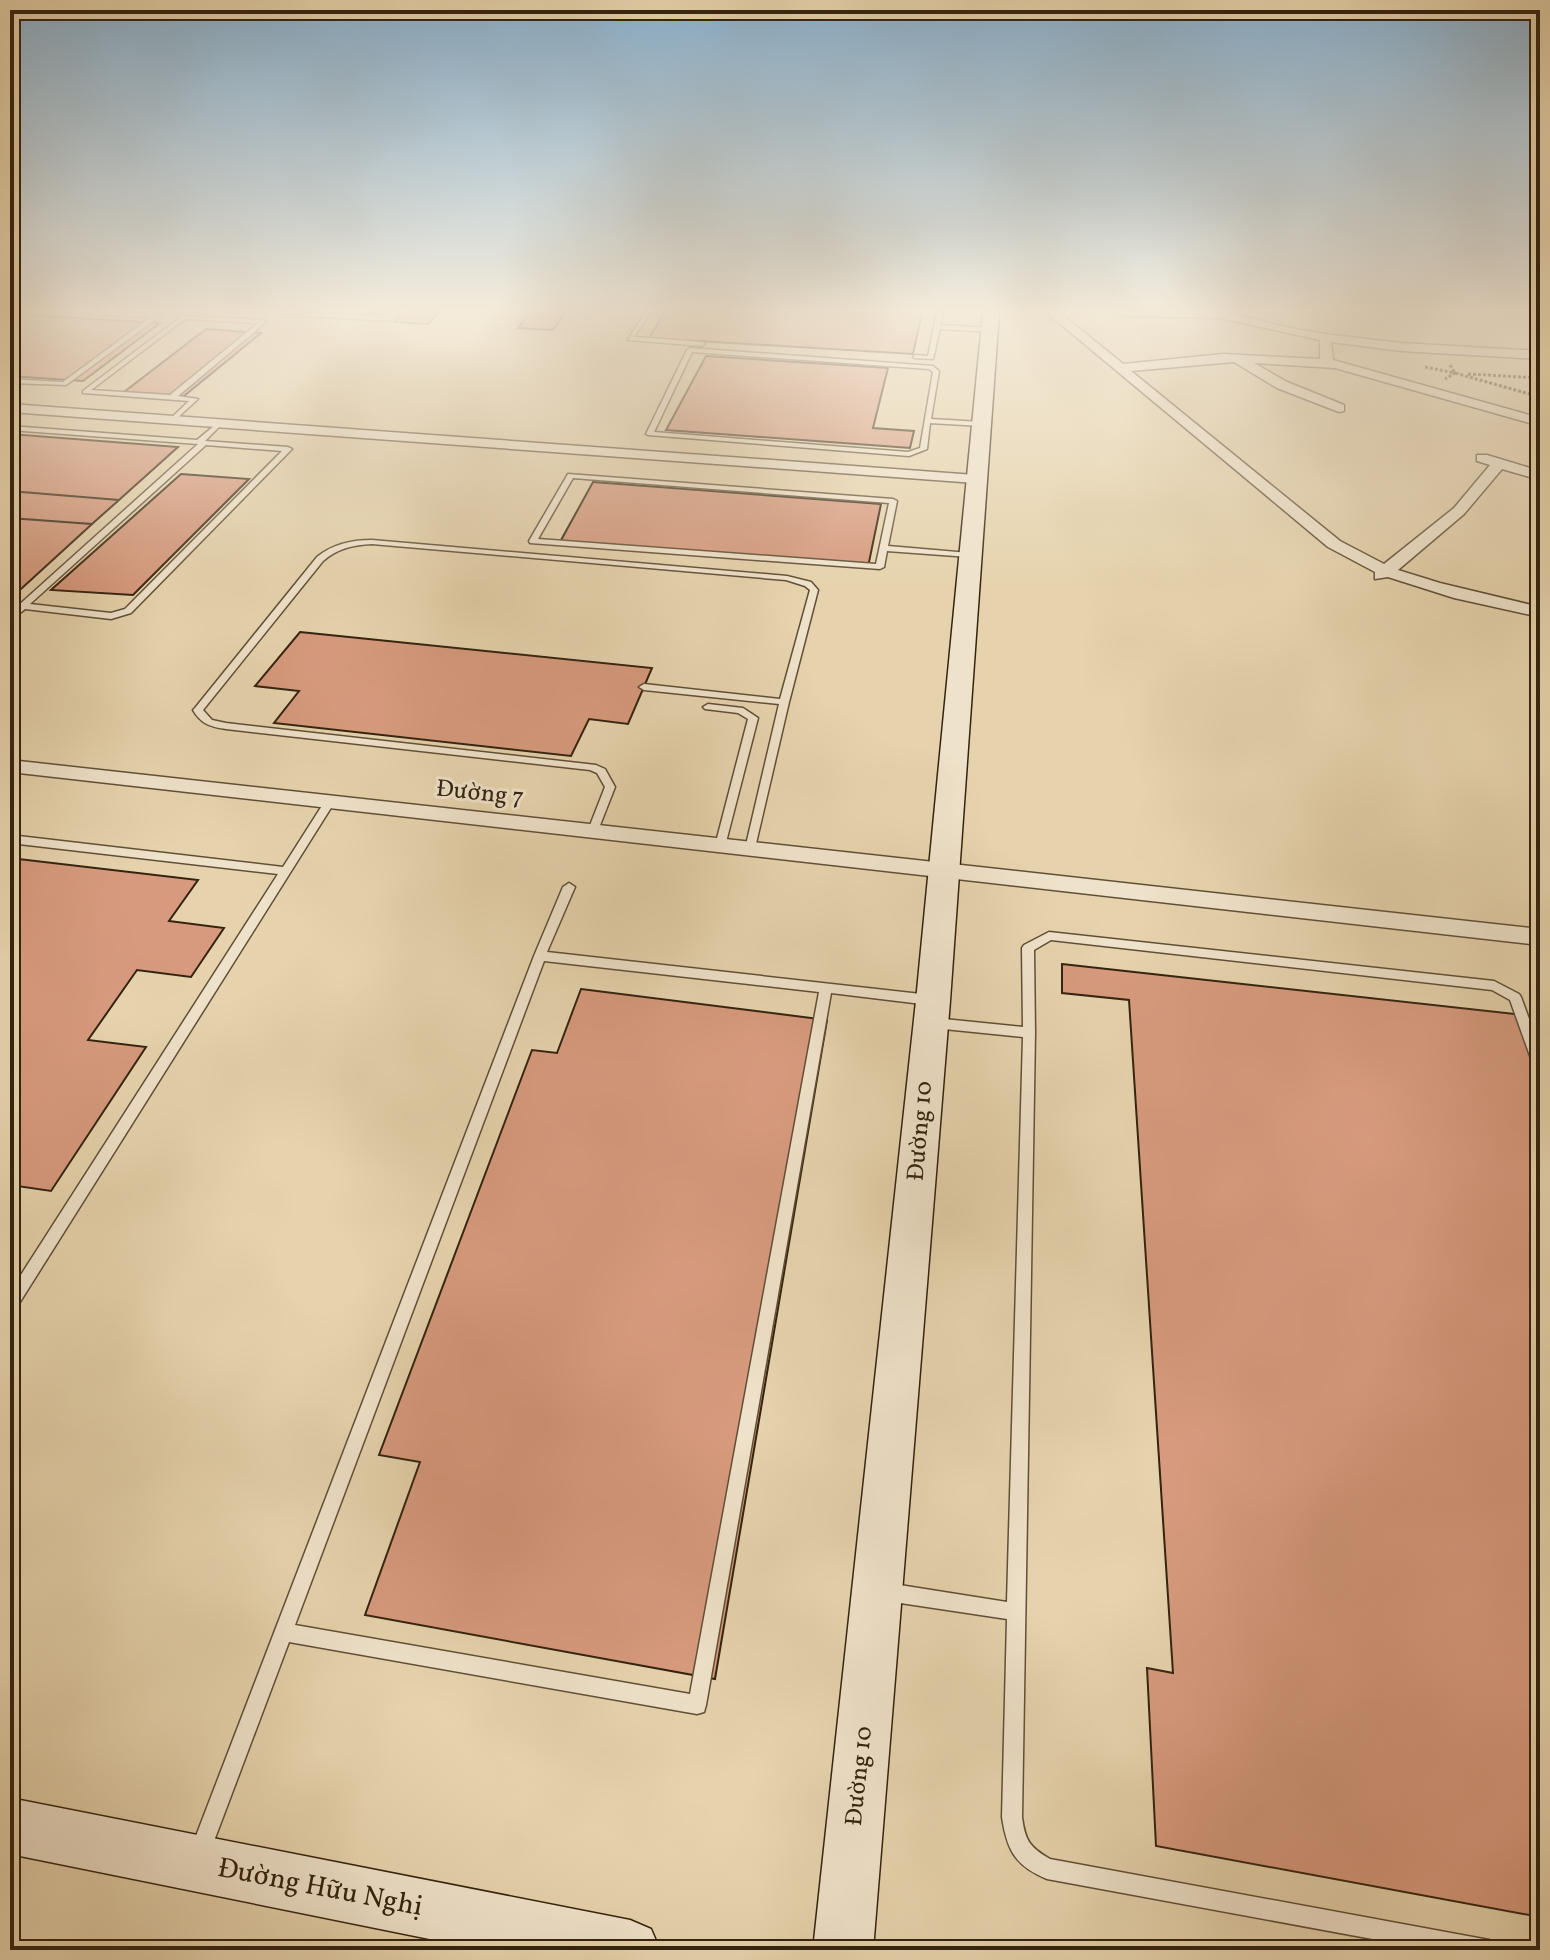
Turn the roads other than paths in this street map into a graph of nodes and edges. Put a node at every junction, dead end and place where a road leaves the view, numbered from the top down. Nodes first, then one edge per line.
1 (190, 403) edge
2 (665, 403) edge
3 (930, 403) edge
4 (983, 403) edge
5 (1164, 403) edge
6 (1328, 403) edge
7 (1473, 403) edge
8 (10, 408) edge
9 (1339, 408) dead end
10 (172, 420) junction
11 (927, 421) junction
12 (1540, 422) edge
13 (220, 423) junction
14 (981, 424) junction
15 (10, 428) edge
16 (202, 442) junction
17 (1482, 458) dead end
18 (1499, 463) junction
19 (1540, 476) edge
20 (975, 479) junction
21 (884, 548) junction
22 (969, 555) junction
23 (1383, 573) junction
24 (23, 606) junction
25 (1540, 612) edge
26 (10, 618) edge
27 (644, 687) dead end
28 (784, 702) junction
29 (708, 707) dead end
30 (10, 766) edge
31 (329, 803) junction
32 (592, 833) junction
33 (10, 839) edge
34 (720, 846) junction
35 (750, 849) junction
36 (944, 870) junction
37 (286, 871) junction
38 (569, 887) dead end
39 (1540, 937) edge
40 (540, 956) junction
41 (826, 988) junction
42 (932, 1012) junction
43 (1029, 1033) junction
44 (1540, 1067) edge
45 (10, 1305) edge
46 (879, 1590) junction
47 (1016, 1612) junction
48 (283, 1632) junction
49 (10, 1826) edge
50 (195, 1863) junction
51 (630, 1950) edge
52 (843, 1950) edge
53 (1489, 1950) edge

1 - 10 lane
2 - 11 lane
3 - 11 lane
4 - 14 street, Đường 10
5 - 23 street
6 - 9 street
7 - 12 street
8 - 10 street
10 - 13 street
11 - 14 lane
13 - 16 lane
13 - 20 street
14 - 20 street, Đường 10
15 - 16 lane
16 - 24 lane
16 - 24 lane
17 - 18 street
18 - 19 street
18 - 23 street
20 - 22 street, Đường 10
21 - 21 lane
21 - 22 lane
22 - 36 street, Đường 10
23 - 25 street
24 - 26 lane
27 - 28 lane
28 - 32 lane
28 - 35 lane
29 - 34 lane
30 - 31 street, Đường 7
31 - 32 street, Đường 7
31 - 37 lane
32 - 34 street, Đường 7
33 - 37 lane
34 - 35 street, Đường 7
35 - 36 street, Đường 7
36 - 39 street, Đường 7
36 - 42 street, Đường 10
37 - 45 lane
38 - 40 lane
40 - 41 lane
40 - 48 lane
41 - 42 lane
41 - 48 lane
42 - 43 lane
42 - 46 street, Đường 10
43 - 44 lane
43 - 47 lane
46 - 47 lane
46 - 52 street, Đường 10
47 - 53 lane
48 - 50 lane
49 - 50 street, Đường Hữu Nghị
50 - 51 street, Đường Hữu Nghị

